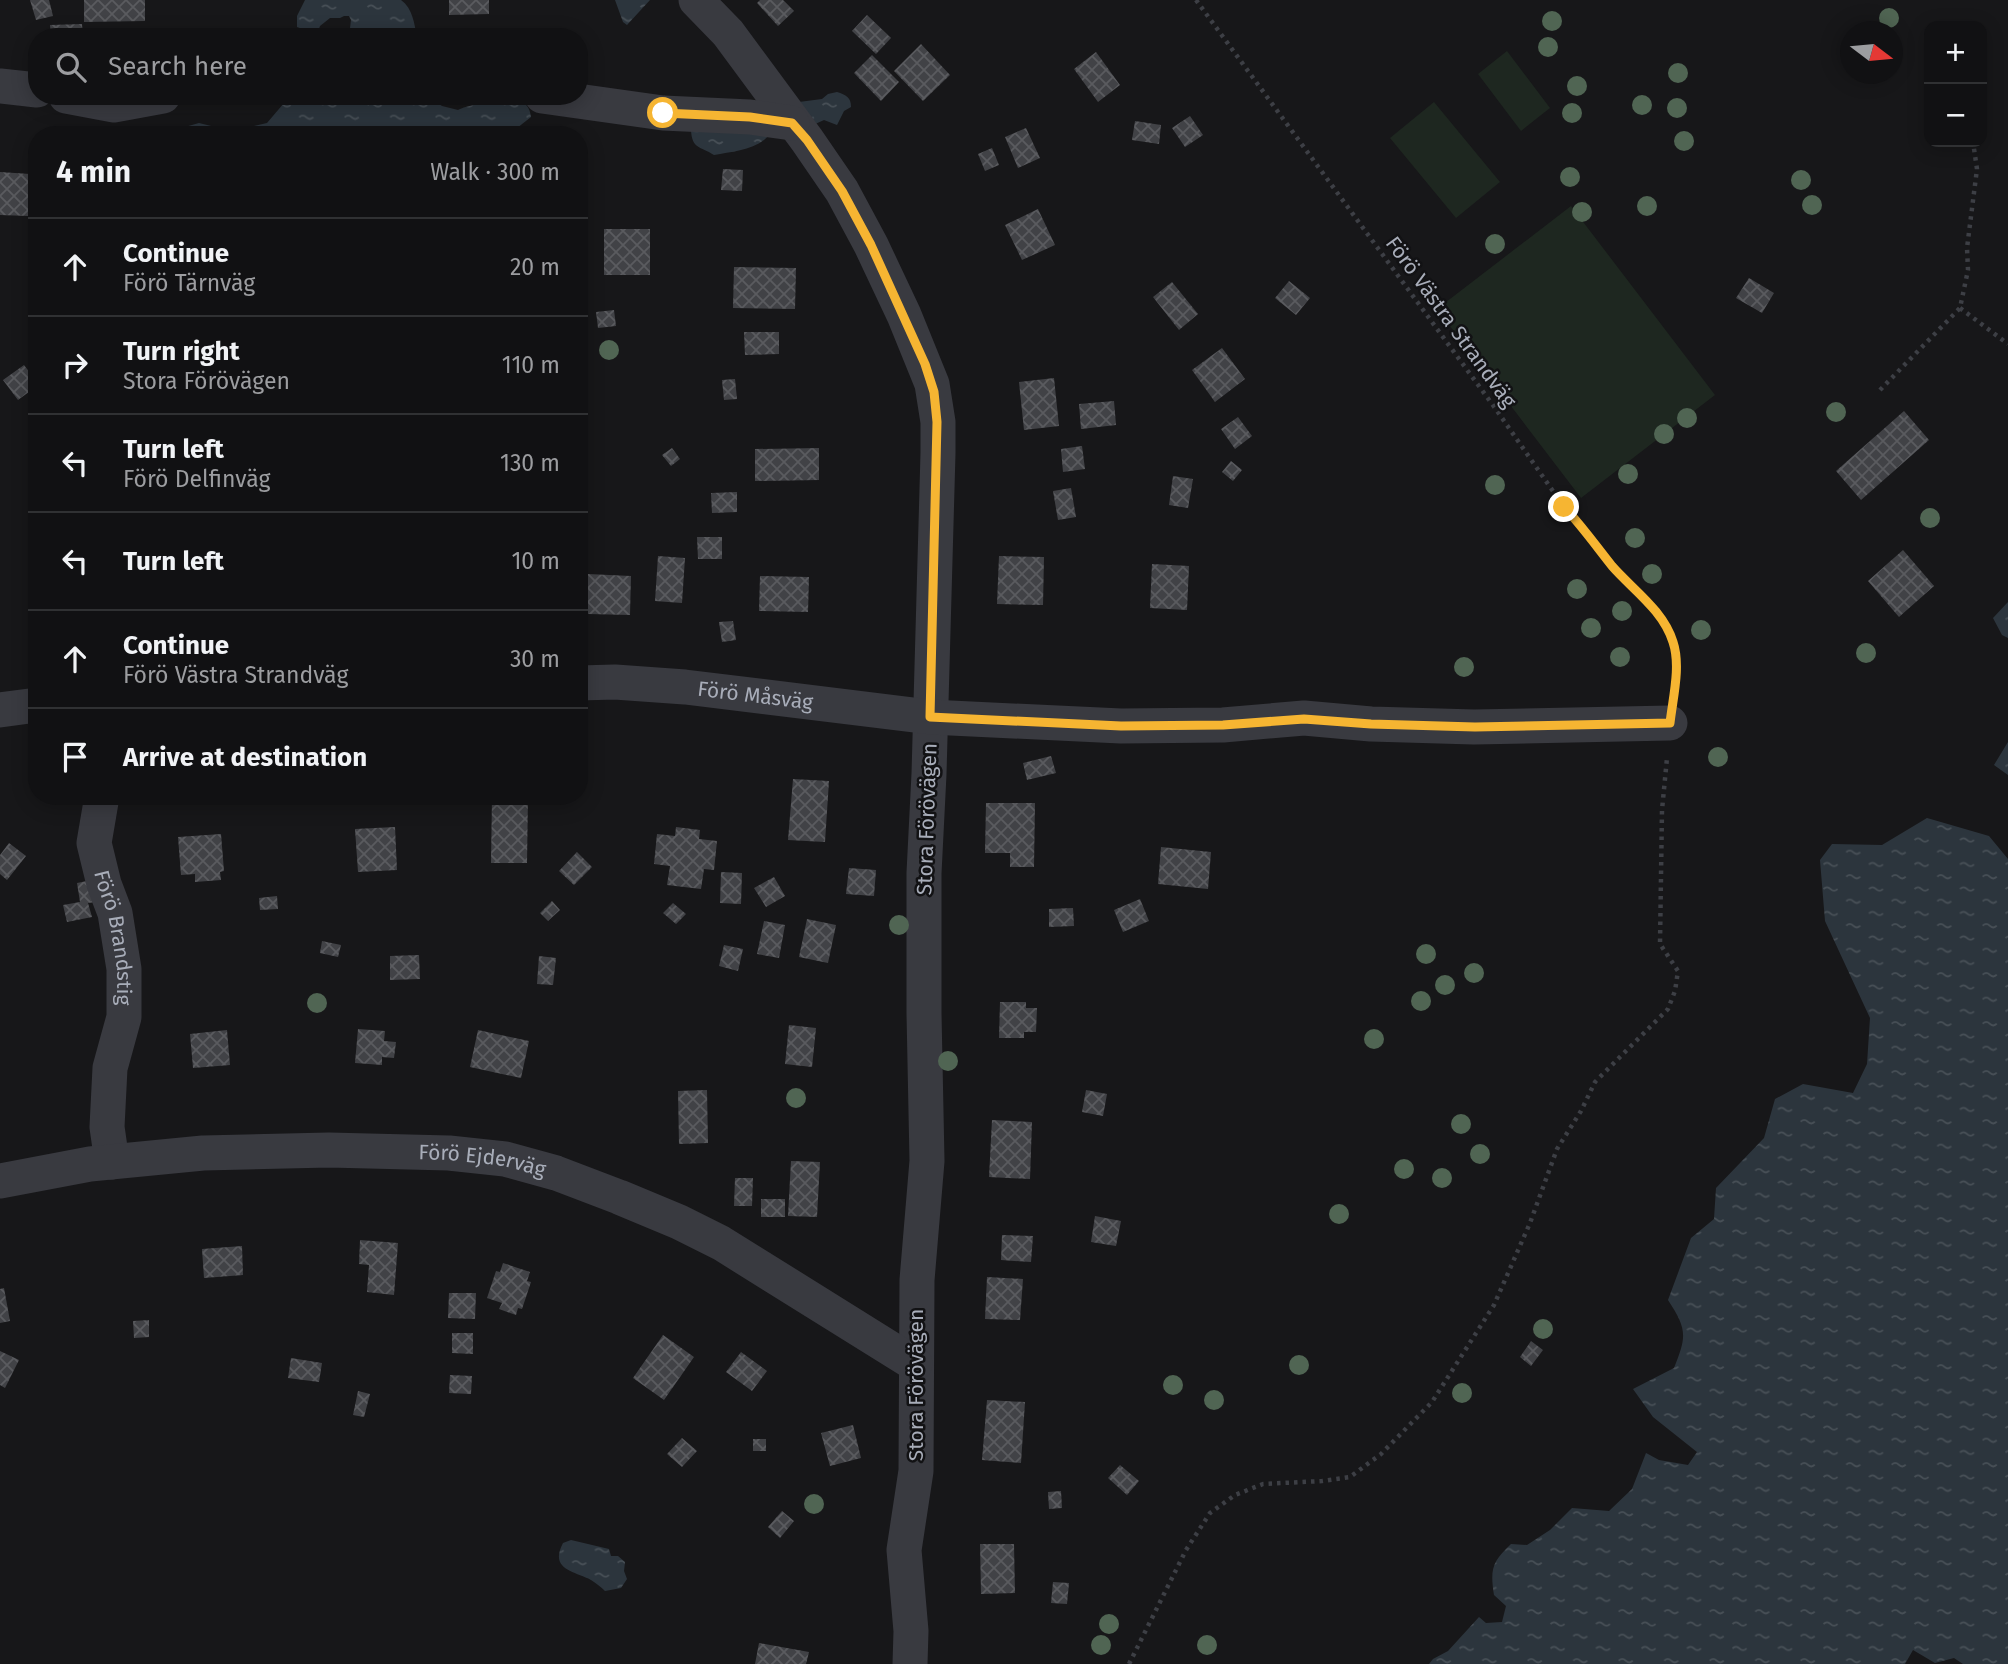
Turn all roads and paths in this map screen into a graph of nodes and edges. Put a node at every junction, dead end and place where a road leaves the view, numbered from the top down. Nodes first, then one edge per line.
1 (696, 0) edge
2 (1196, 0) edge
3 (0, 86) edge
4 (28, 89) edge
5 (588, 102) edge
6 (792, 123) junction
7 (1974, 147) edge
8 (1960, 308) junction
9 (2008, 344) edge
10 (1880, 390) dead end
11 (588, 683) edge
12 (28, 706) edge
13 (0, 710) edge
14 (930, 717) junction
15 (1670, 723) junction
16 (100, 805) edge
17 (112, 1162) junction
18 (0, 1181) edge
19 (915, 1364) junction
20 (910, 1664) edge
21 (1129, 1664) edge

1 - 6 street, Stora Förövägen
2 - 15 path, Förö Västra Strandväg
3 - 4 street
5 - 6 street
6 - 14 street, Stora Förövägen
7 - 8 path
8 - 9 path
8 - 10 path
11 - 14 street, Förö Måsväg
12 - 13 street
14 - 15 street, Förö Måsväg
14 - 19 street, Stora Förövägen
15 - 21 path
16 - 17 street, Förö Brandstig
17 - 18 street, Förö Ejderväg
17 - 19 street, Förö Ejderväg
19 - 20 street, Stora Förövägen

